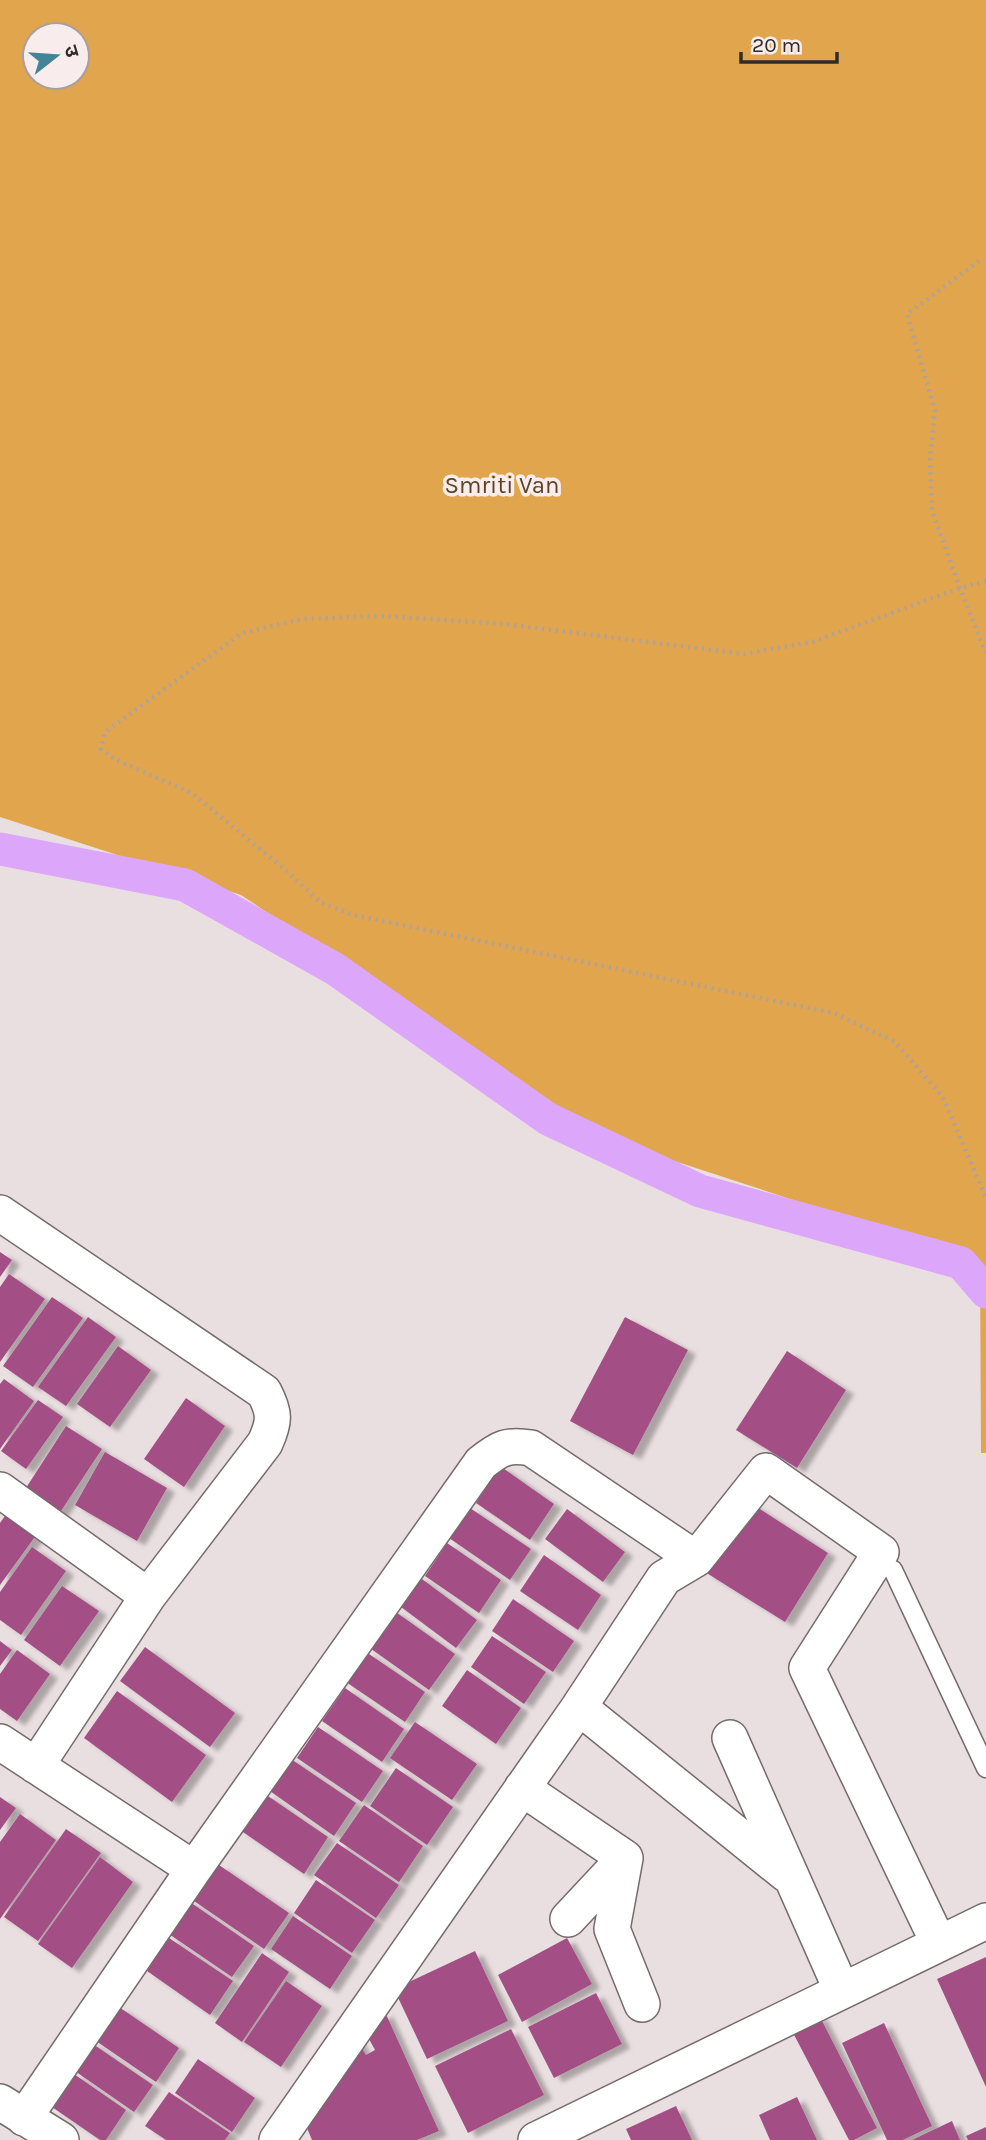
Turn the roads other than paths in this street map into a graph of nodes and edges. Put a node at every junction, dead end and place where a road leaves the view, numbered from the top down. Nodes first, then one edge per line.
1 (0, 1213) edge
2 (0, 1490) edge
3 (696, 1559) junction
4 (893, 1570) dead end
5 (148, 1596) junction
6 (579, 1707) junction
7 (730, 1738) dead end
8 (0, 1742) edge
9 (36, 1766) junction
10 (986, 1768) edge
11 (522, 1788) junction
12 (625, 1858) junction
13 (194, 1869) junction
14 (792, 1878) junction
15 (568, 1919) dead end
16 (986, 1921) edge
17 (939, 1944) junction
18 (842, 1991) junction
19 (642, 2004) dead end
20 (12, 2110) edge
21 (61, 2140) edge
22 (277, 2140) edge
23 (536, 2140) edge

1 - 5 street
2 - 5 street
3 - 6 street
3 - 13 street
3 - 17 street
4 - 10 lane
5 - 9 street
6 - 11 street
6 - 14 street
7 - 14 street
8 - 9 street
9 - 13 street
11 - 12 street
11 - 22 street
12 - 15 street
12 - 19 street
13 - 20 street
14 - 18 street
16 - 17 street
17 - 18 street
18 - 23 street
20 - 21 street

